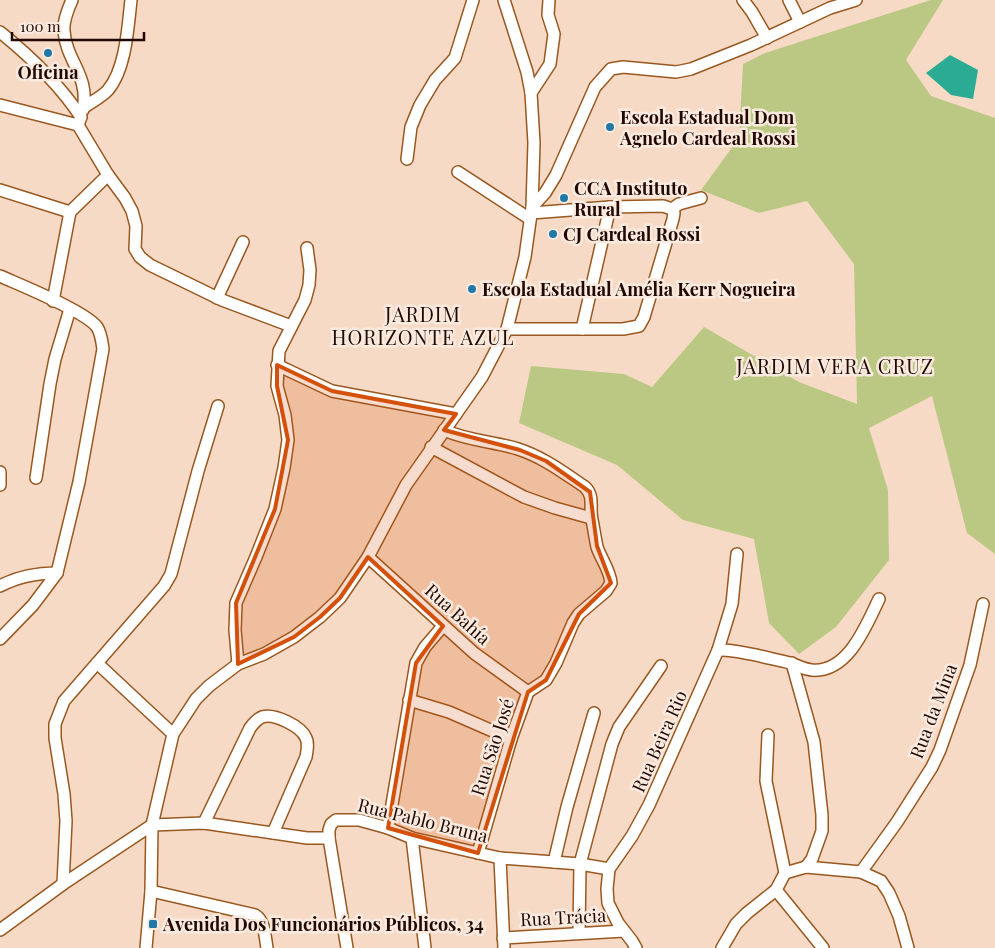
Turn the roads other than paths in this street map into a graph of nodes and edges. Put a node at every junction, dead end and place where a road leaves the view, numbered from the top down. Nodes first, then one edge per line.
1 (72, 0) edge
2 (131, 0) edge
3 (473, 0) edge
4 (504, 0) edge
5 (549, 0) edge
6 (743, 0) edge
7 (789, 0) edge
8 (856, 0) edge
9 (800, 22) junction
10 (0, 32) edge
11 (767, 38) junction
12 (531, 94) junction
13 (0, 105) edge
14 (81, 117) junction
15 (407, 159) dead end
16 (458, 172) dead end
17 (108, 175) junction
18 (0, 190) edge
19 (701, 198) dead end
20 (610, 207) junction
21 (672, 208) junction
22 (70, 212) junction
23 (531, 213) junction
24 (243, 242) dead end
25 (307, 248) dead end
26 (0, 276) edge
27 (217, 298) junction
28 (53, 301) junction
29 (70, 309) junction
30 (291, 326) junction
31 (507, 329) junction
32 (582, 329) junction
33 (277, 365) junction
34 (218, 406) dead end
35 (456, 414) junction
36 (444, 430) junction
37 (432, 447) junction
38 (0, 472) edge
39 (36, 478) dead end
40 (0, 485) edge
41 (591, 518) junction
42 (737, 554) dead end
43 (368, 557) junction
44 (57, 573) junction
45 (0, 586) edge
46 (878, 599) dead end
47 (983, 604) dead end
48 (444, 626) junction
49 (0, 639) edge
50 (718, 650) junction
51 (97, 663) junction
52 (792, 663) junction
53 (238, 664) junction
54 (661, 666) dead end
55 (528, 692) junction
56 (409, 700) junction
57 (594, 712) dead end
58 (173, 734) junction
59 (768, 735) dead end
60 (511, 739) junction
61 (204, 823) junction
62 (152, 825) junction
63 (388, 828) junction
64 (272, 833) junction
65 (329, 838) junction
66 (412, 838) junction
67 (478, 853) junction
68 (500, 858) junction
69 (554, 862) junction
70 (580, 864) junction
71 (806, 867) junction
72 (609, 869) junction
73 (861, 872) junction
74 (785, 873) junction
75 (63, 884) junction
76 (776, 890) junction
77 (151, 891) junction
78 (0, 930) edge
79 (624, 931) junction
80 (579, 933) junction
81 (504, 943) edge
82 (146, 948) edge
83 (267, 948) edge
84 (347, 948) edge
85 (426, 948) edge
86 (636, 948) edge
87 (722, 948) edge
88 (823, 948) edge
89 (908, 948) edge

1 - 14 street
2 - 14 street
3 - 15 street
4 - 12 street
5 - 12 street
6 - 11 street
7 - 9 street
8 - 9 street
9 - 11 street
10 - 14 street
11 - 23 street
12 - 23 street
13 - 14 street
14 - 17 street
16 - 23 street
17 - 22 street
17 - 27 street
18 - 22 street
19 - 21 street
20 - 21 street
20 - 23 street
20 - 32 street
21 - 32 street
22 - 28 street
23 - 31 street
24 - 27 street
25 - 30 street
26 - 28 street
27 - 30 street
28 - 29 street
29 - 39 street
29 - 44 street
30 - 33 street
31 - 32 street
31 - 35 street
33 - 35 street
33 - 53 street
34 - 51 street
35 - 36 street
36 - 37 street
36 - 41 street
37 - 41 street
37 - 43 street
38 - 40 street
41 - 55 street, Rua São José
42 - 50 street, Rua Beira Rio
43 - 48 street, Rua Bahía
43 - 53 street
44 - 45 street
44 - 49 street
46 - 52 street
47 - 73 street, Rua da Mina
48 - 55 street, Rua Bahía
48 - 56 street
50 - 52 street
50 - 72 street, Rua Beira Rio
51 - 58 street
51 - 75 street
52 - 71 street
53 - 58 street
54 - 70 street
55 - 60 street, Rua São José
56 - 60 street
56 - 63 street
57 - 69 street
58 - 62 street
59 - 74 street
60 - 67 street, Rua São José
61 - 62 street
61 - 64 street
61 - 64 street
62 - 75 street
62 - 77 street
63 - 65 street, Rua Pablo Bruna
63 - 66 street, Rua Pablo Bruna
64 - 65 street
65 - 84 street
66 - 67 street, Rua Pablo Bruna
66 - 85 street
67 - 68 street, Rua Pablo Bruna
68 - 69 street, Rua Pablo Bruna
68 - 81 street
69 - 70 street, Rua Pablo Bruna
70 - 72 street, Rua Pablo Bruna
70 - 80 street
71 - 73 street
71 - 74 street
72 - 79 street
73 - 89 street
74 - 76 street
75 - 78 street
76 - 87 street
76 - 88 street
77 - 82 street
77 - 83 street
79 - 80 street, Rua Trácia
79 - 86 street
80 - 81 street, Rua Trácia

